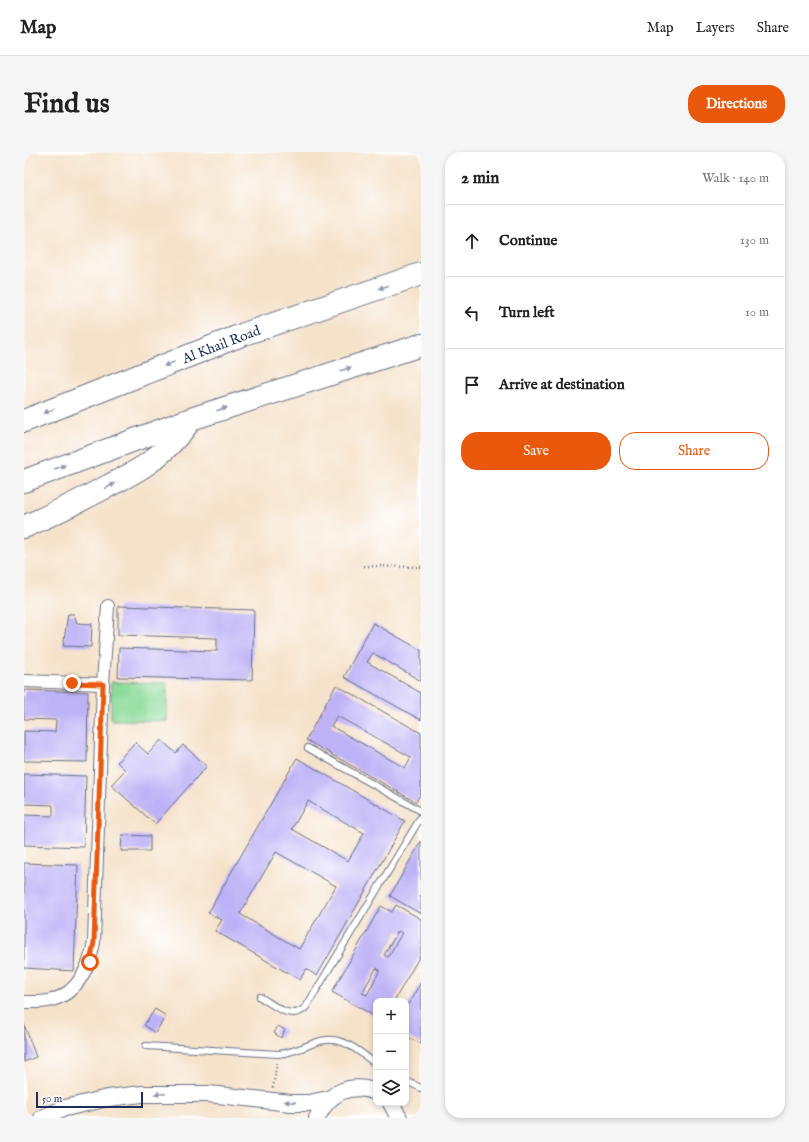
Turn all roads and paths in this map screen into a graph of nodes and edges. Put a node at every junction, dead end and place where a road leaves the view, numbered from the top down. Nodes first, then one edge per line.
1 (421, 274) edge
2 (421, 345) edge
3 (191, 419) junction
4 (24, 421) edge
5 (24, 481) edge
6 (24, 527) edge
7 (364, 566) dead end
8 (421, 567) edge
9 (108, 606) dead end
10 (24, 680) edge
11 (103, 684) junction
12 (308, 748) dead end
13 (421, 811) edge
14 (421, 817) edge
15 (260, 997) dead end
16 (24, 1002) edge
17 (146, 1046) dead end
18 (373, 1062) edge
19 (409, 1082) edge
20 (421, 1088) edge
21 (373, 1091) edge
22 (328, 1099) junction
23 (393, 1106) edge
24 (42, 1118) edge
25 (317, 1118) edge
26 (399, 1118) edge

1 -> 4 highway, Al Khail Road
3 -> 2 highway
5 -> 3 highway
6 -> 3 highway
7 - 8 path
9 - 11 street
10 - 11 street
11 - 16 street
12 - 13 lane
14 - 15 lane
17 - 18 lane
19 - 20 lane
21 - 22 street
22 -> 24 street
22 - 25 street
23 - 26 street

